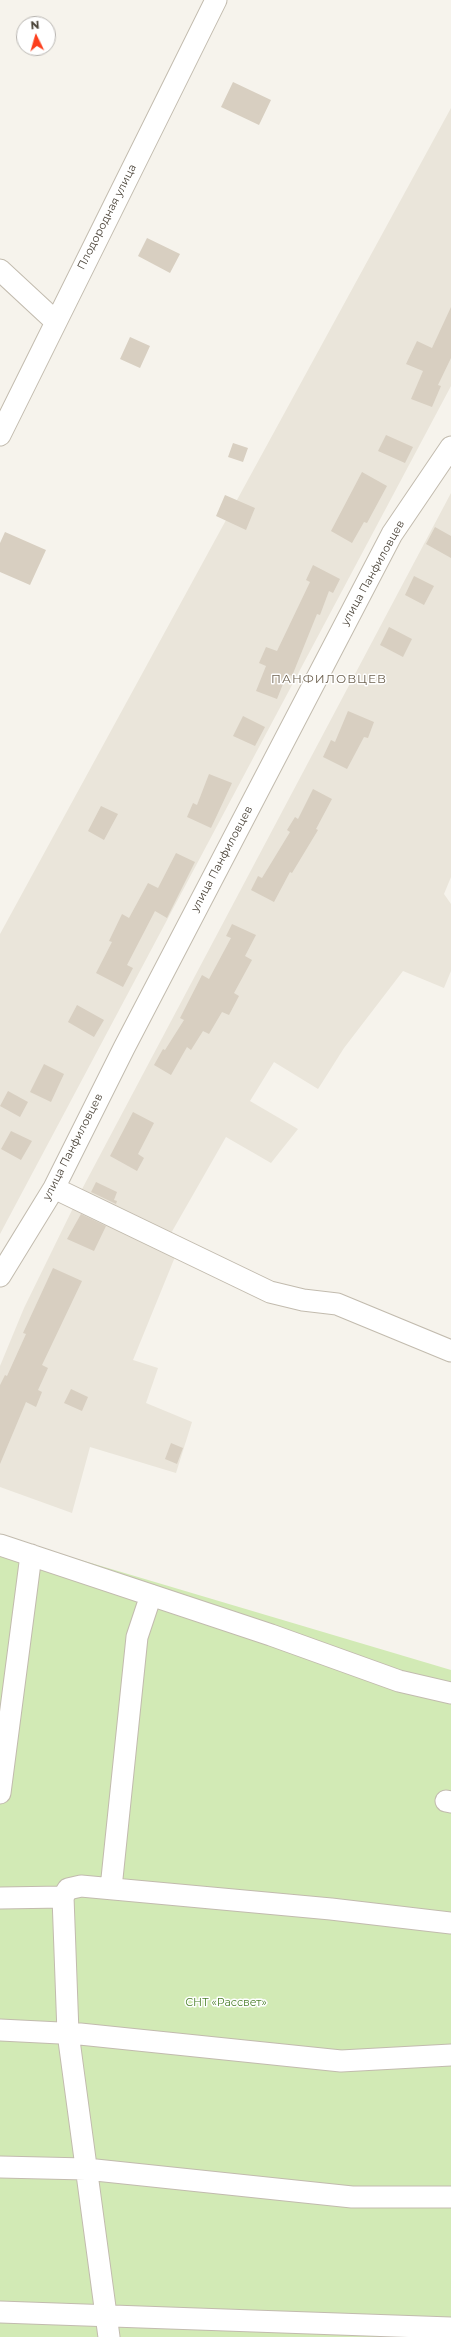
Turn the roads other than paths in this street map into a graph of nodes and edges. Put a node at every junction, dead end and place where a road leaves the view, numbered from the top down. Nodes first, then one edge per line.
1 (216, 0) edge
2 (0, 270) edge
3 (56, 321) junction
4 (0, 436) edge
5 (451, 447) edge
6 (54, 1188) junction
7 (0, 1276) edge
8 (451, 1351) edge
9 (0, 1545) edge
10 (31, 1555) junction
11 (151, 1595) junction
12 (451, 1693) edge
13 (0, 1793) edge
14 (111, 1888) junction
15 (63, 1897) junction
16 (0, 1898) edge
17 (450, 1927) edge
18 (0, 2030) edge
19 (68, 2033) junction
20 (451, 2055) edge
21 (0, 2167) edge
22 (86, 2169) junction
23 (451, 2197) edge
24 (0, 2312) edge
25 (106, 2316) junction
26 (451, 2328) edge
27 (109, 2337) edge

1 - 3 street, Плодородная улица
2 - 3 street
3 - 4 street, Плодородная улица
5 - 6 street, улица Панфиловцев
6 - 7 street, улица Панфиловцев
6 - 8 street
9 - 10 street
10 - 11 street
10 - 13 street
11 - 12 street
11 - 14 street
14 - 15 street
14 - 17 street
15 - 16 street
15 - 19 street
18 - 19 street
19 - 20 street
19 - 22 street
21 - 22 street
22 - 23 street
22 - 25 street
24 - 25 street
25 - 26 street
25 - 27 street

